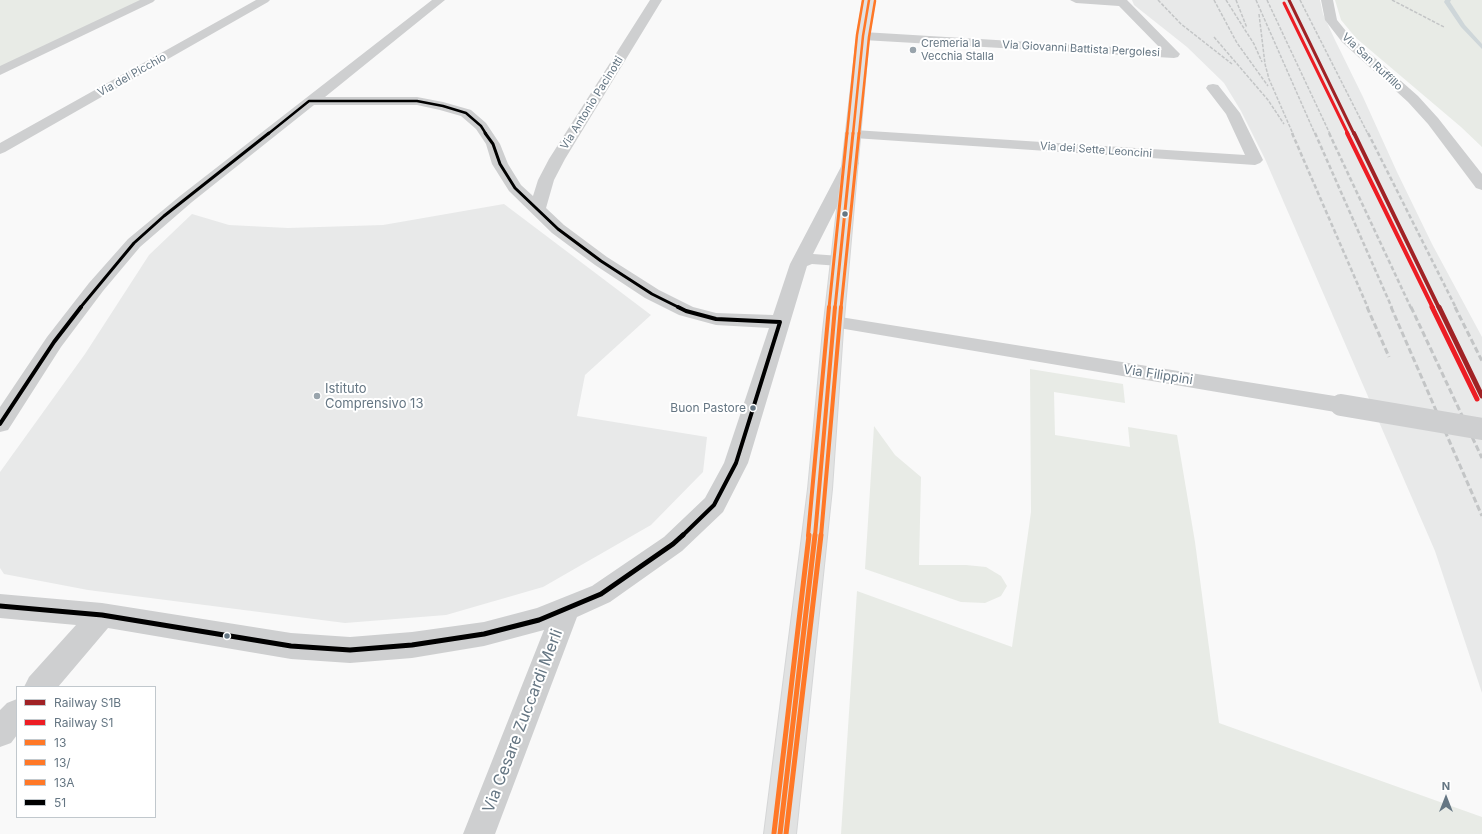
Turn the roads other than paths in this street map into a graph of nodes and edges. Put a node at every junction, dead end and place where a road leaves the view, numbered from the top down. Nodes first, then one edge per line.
1 (149, 0) edge
2 (264, 0) edge
3 (439, 0) edge
4 (656, 0) edge
5 (869, 0) edge
6 (1076, 0) edge
7 (1327, 0) edge
8 (1121, 1) edge
9 (863, 36) junction
10 (0, 71) edge
11 (1213, 88) dead end
12 (309, 101) junction
13 (854, 134) junction
14 (0, 149) edge
15 (851, 163) junction
16 (1482, 185) edge
17 (537, 209) junction
18 (840, 262) junction
19 (799, 264) junction
20 (780, 322) junction
21 (834, 322) junction
22 (0, 424) edge
23 (1482, 429) edge
24 (0, 606) edge
25 (566, 609) junction
26 (102, 615) junction
27 (40, 686) edge
28 (16, 714) edge
29 (0, 732) edge
30 (479, 834) edge
31 (780, 834) edge

1 - 10 street
2 - 14 street, Via del Picchio
3 - 12 street
4 - 17 street, Via Antonio Pacinotti
5 - 9 main road
6 - 8 street
7 - 16 street, Via San Ruffillo
8 - 9 street, Via Giovanni Battista Pergolesi
9 - 13 main road
11 - 13 street, Via dei Sette Leoncini
12 - 17 street
12 - 22 street
13 - 15 main road
15 - 18 main road
15 - 19 street
17 - 20 street
18 - 19 street
18 - 21 main road
19 - 20 street
20 - 25 street
21 - 23 street, Via Filippini, bridge
21 - 31 main road
24 - 26 street
25 - 26 street
25 - 30 street, Via Cesare Zuccardi Merli
26 - 27 street
28 - 29 street

